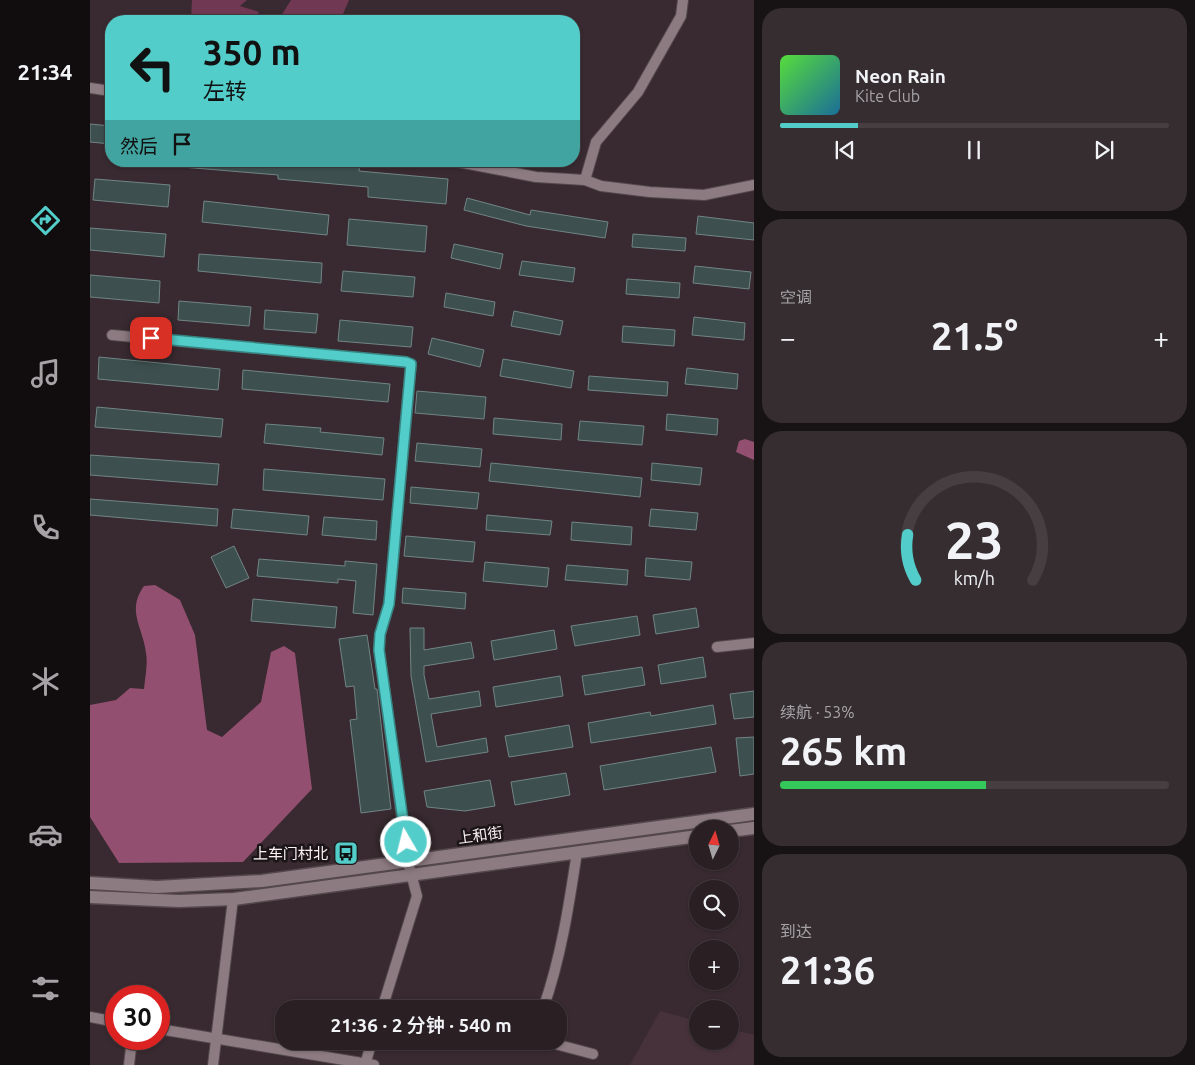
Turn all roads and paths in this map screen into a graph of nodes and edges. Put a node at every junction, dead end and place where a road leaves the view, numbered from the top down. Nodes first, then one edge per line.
1 (683, 0) edge
2 (90, 88) edge
3 (105, 90) edge
4 (484, 167) edge
5 (584, 180) junction
6 (754, 185) edge
7 (112, 335) dead end
8 (754, 643) edge
9 (717, 647) dead end
10 (754, 814) edge
11 (754, 828) edge
12 (739, 830) edge
13 (689, 837) edge
14 (577, 852) junction
15 (408, 862) junction
16 (412, 875) junction
17 (90, 883) edge
18 (90, 897) edge
19 (232, 899) junction
20 (385, 1000) edge
21 (546, 1000) edge
22 (90, 1017) edge
23 (105, 1020) edge
24 (170, 1031) edge
25 (216, 1038) junction
26 (567, 1047) edge
27 (131, 1050) edge
28 (370, 1050) edge
29 (592, 1054) dead end
30 (368, 1064) edge
31 (129, 1065) edge
32 (213, 1065) edge

1 - 5 street
2 - 3 street
4 - 5 street
5 - 6 street
7 - 15 street
8 - 9 street
10 - 15 street, 上和街
11 - 12 street
13 - 14 street, 上和街
14 - 16 street, 上和街
14 - 21 street
15 - 16 street
15 - 17 street, 上和街
16 - 19 street, 上和街
16 - 20 street
18 - 19 street, 上和街
19 - 25 street
22 - 23 street
24 - 25 street
25 - 30 street
25 - 32 street
26 - 29 street
27 - 31 street
28 - 30 street

